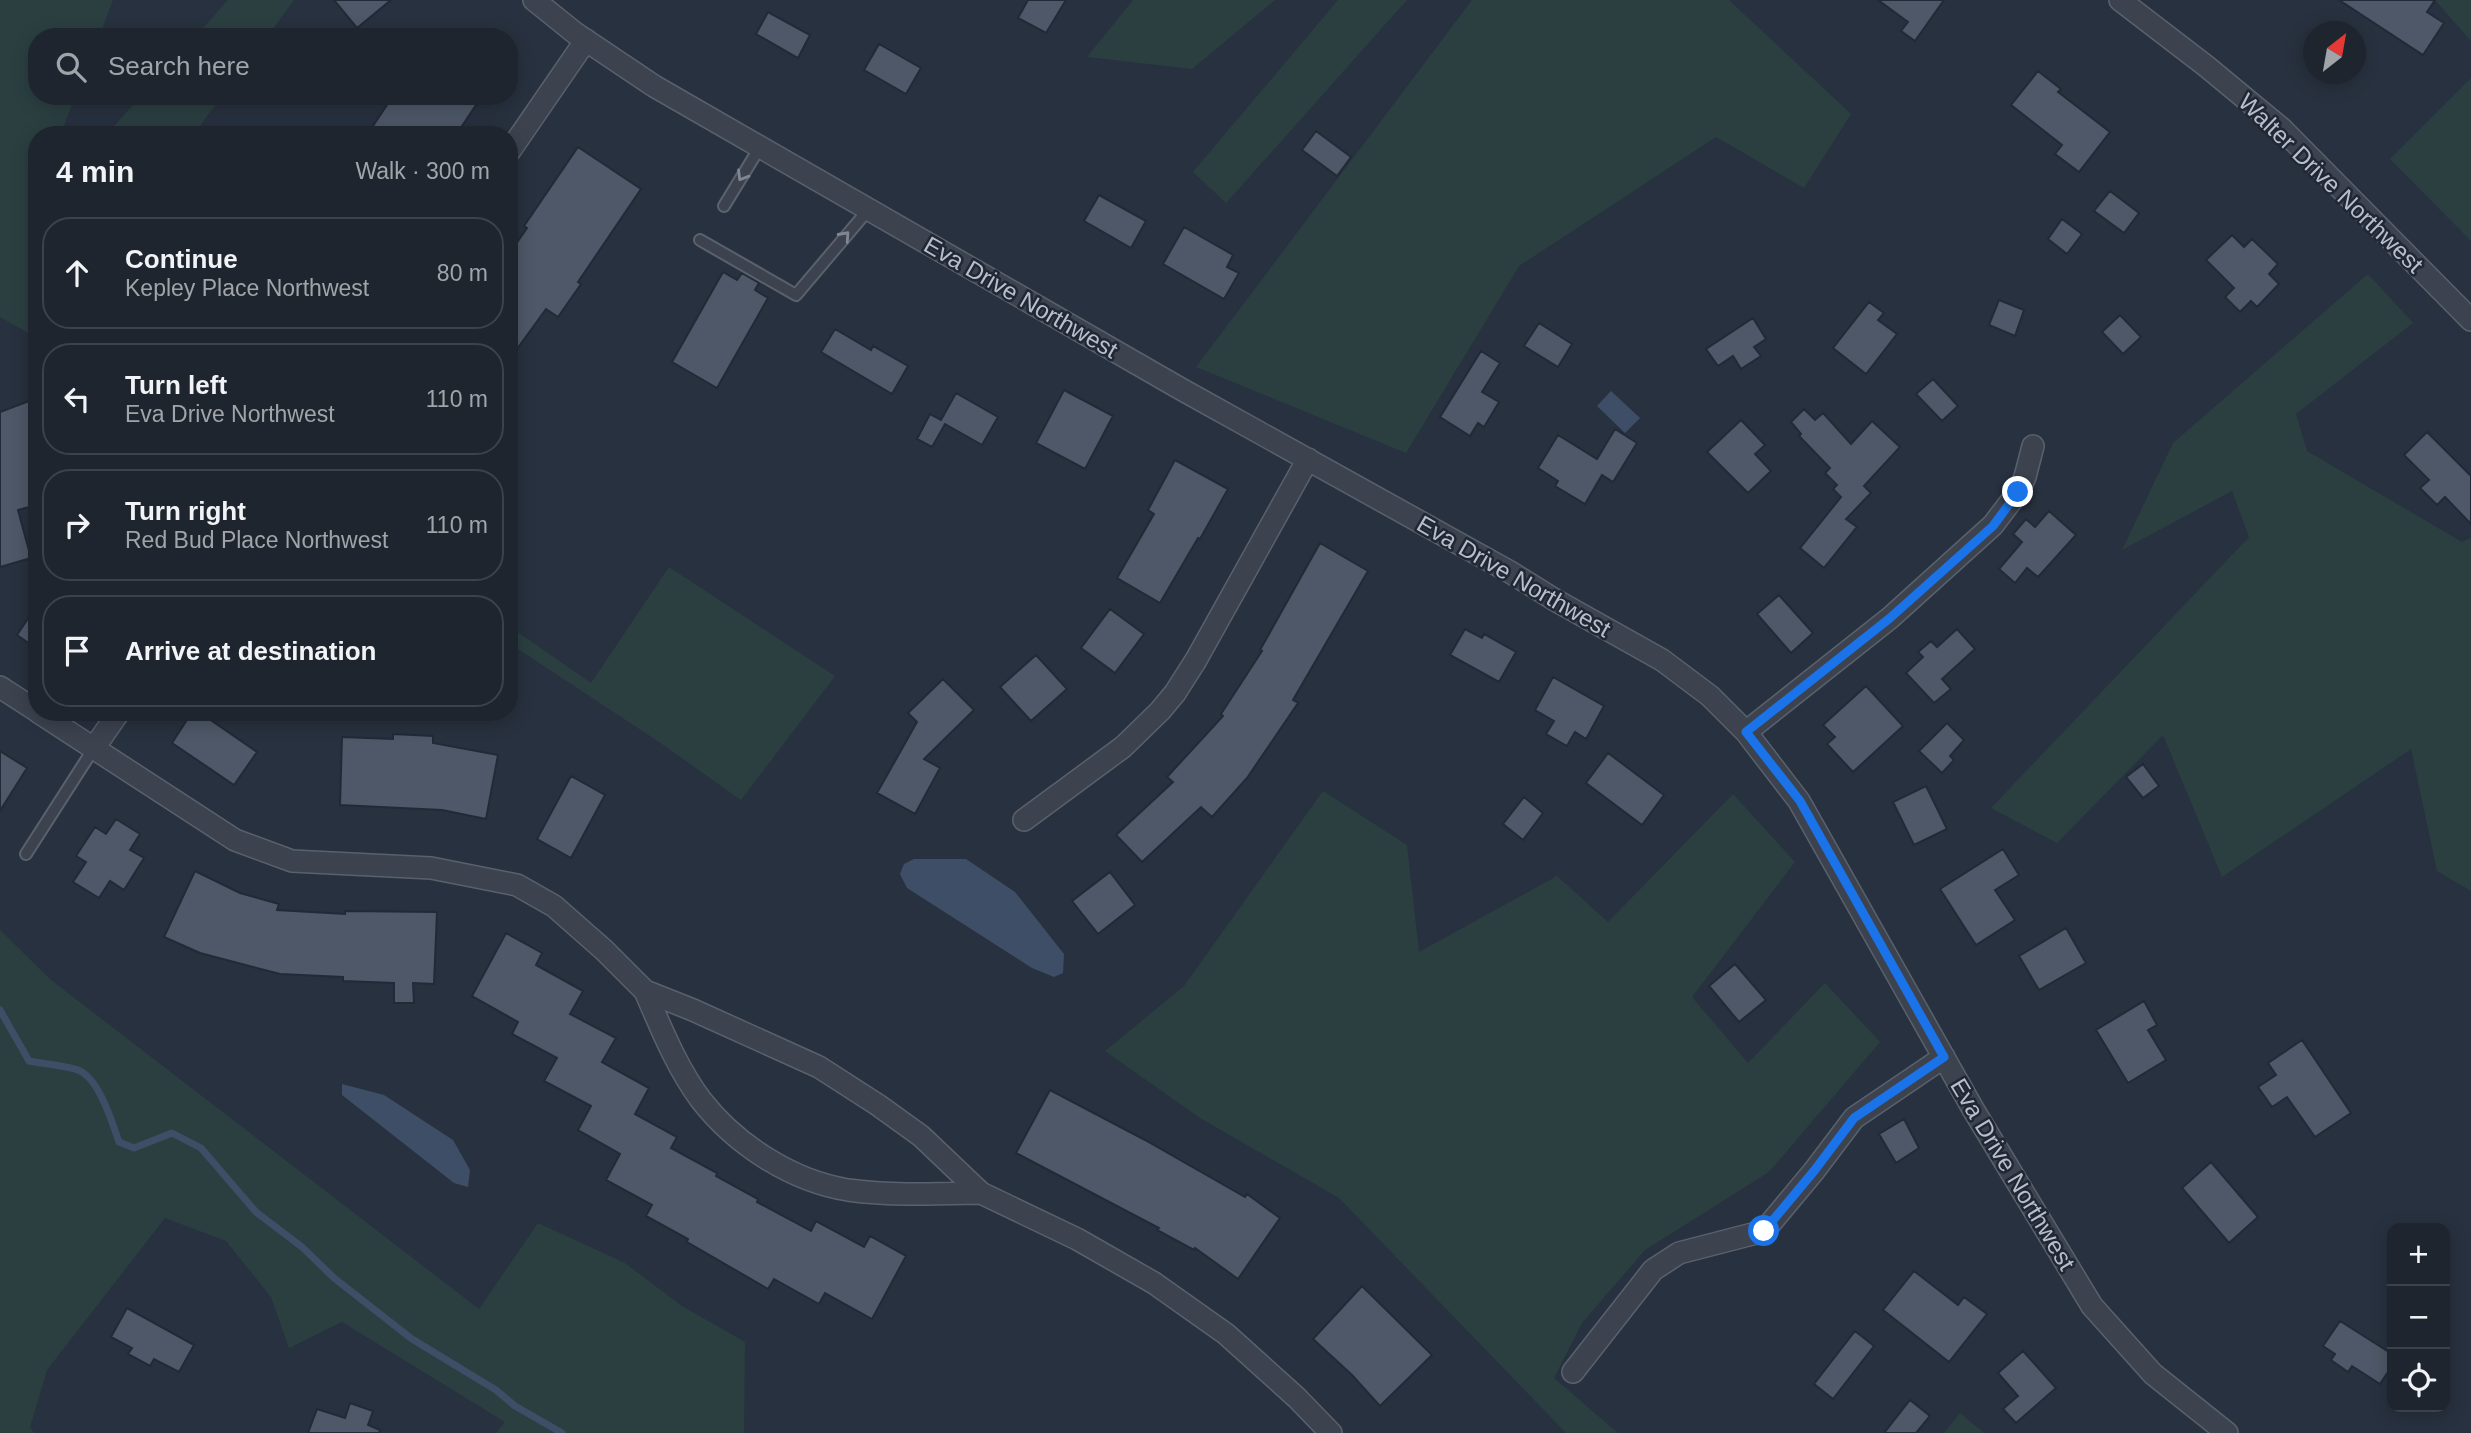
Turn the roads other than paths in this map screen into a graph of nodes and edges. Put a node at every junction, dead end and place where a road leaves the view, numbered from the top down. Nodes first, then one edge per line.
1 (534, 0) edge
2 (2120, 0) edge
3 (586, 40) junction
4 (518, 139) edge
5 (760, 147) junction
6 (724, 206) dead end
7 (869, 209) junction
8 (700, 240) dead end
9 (2471, 320) edge
10 (2033, 446) dead end
11 (1308, 459) junction
12 (0, 687) edge
13 (28, 705) edge
14 (52, 721) edge
15 (114, 721) edge
16 (1746, 732) junction
17 (94, 748) junction
18 (1024, 820) dead end
19 (26, 854) dead end
20 (645, 991) junction
21 (1944, 1057) junction
22 (981, 1193) junction
23 (1573, 1373) dead end
24 (1331, 1433) edge
25 (2227, 1433) edge

1 - 3 street, Eva Drive Northwest
2 - 9 street, Walter Drive Northwest
3 - 4 street
3 - 5 street, Eva Drive Northwest
5 -> 6 lane
5 - 7 street, Eva Drive Northwest
8 -> 7 lane
7 - 11 street, Eva Drive Northwest
10 - 16 street
11 - 16 street, Eva Drive Northwest
11 - 18 street
12 - 13 street
14 - 17 street
15 - 17 street
16 - 21 street, Eva Drive Northwest
17 - 19 lane
17 - 20 street
20 - 22 street
20 - 22 street
21 - 23 street
21 - 25 street, Eva Drive Northwest
22 - 24 street

